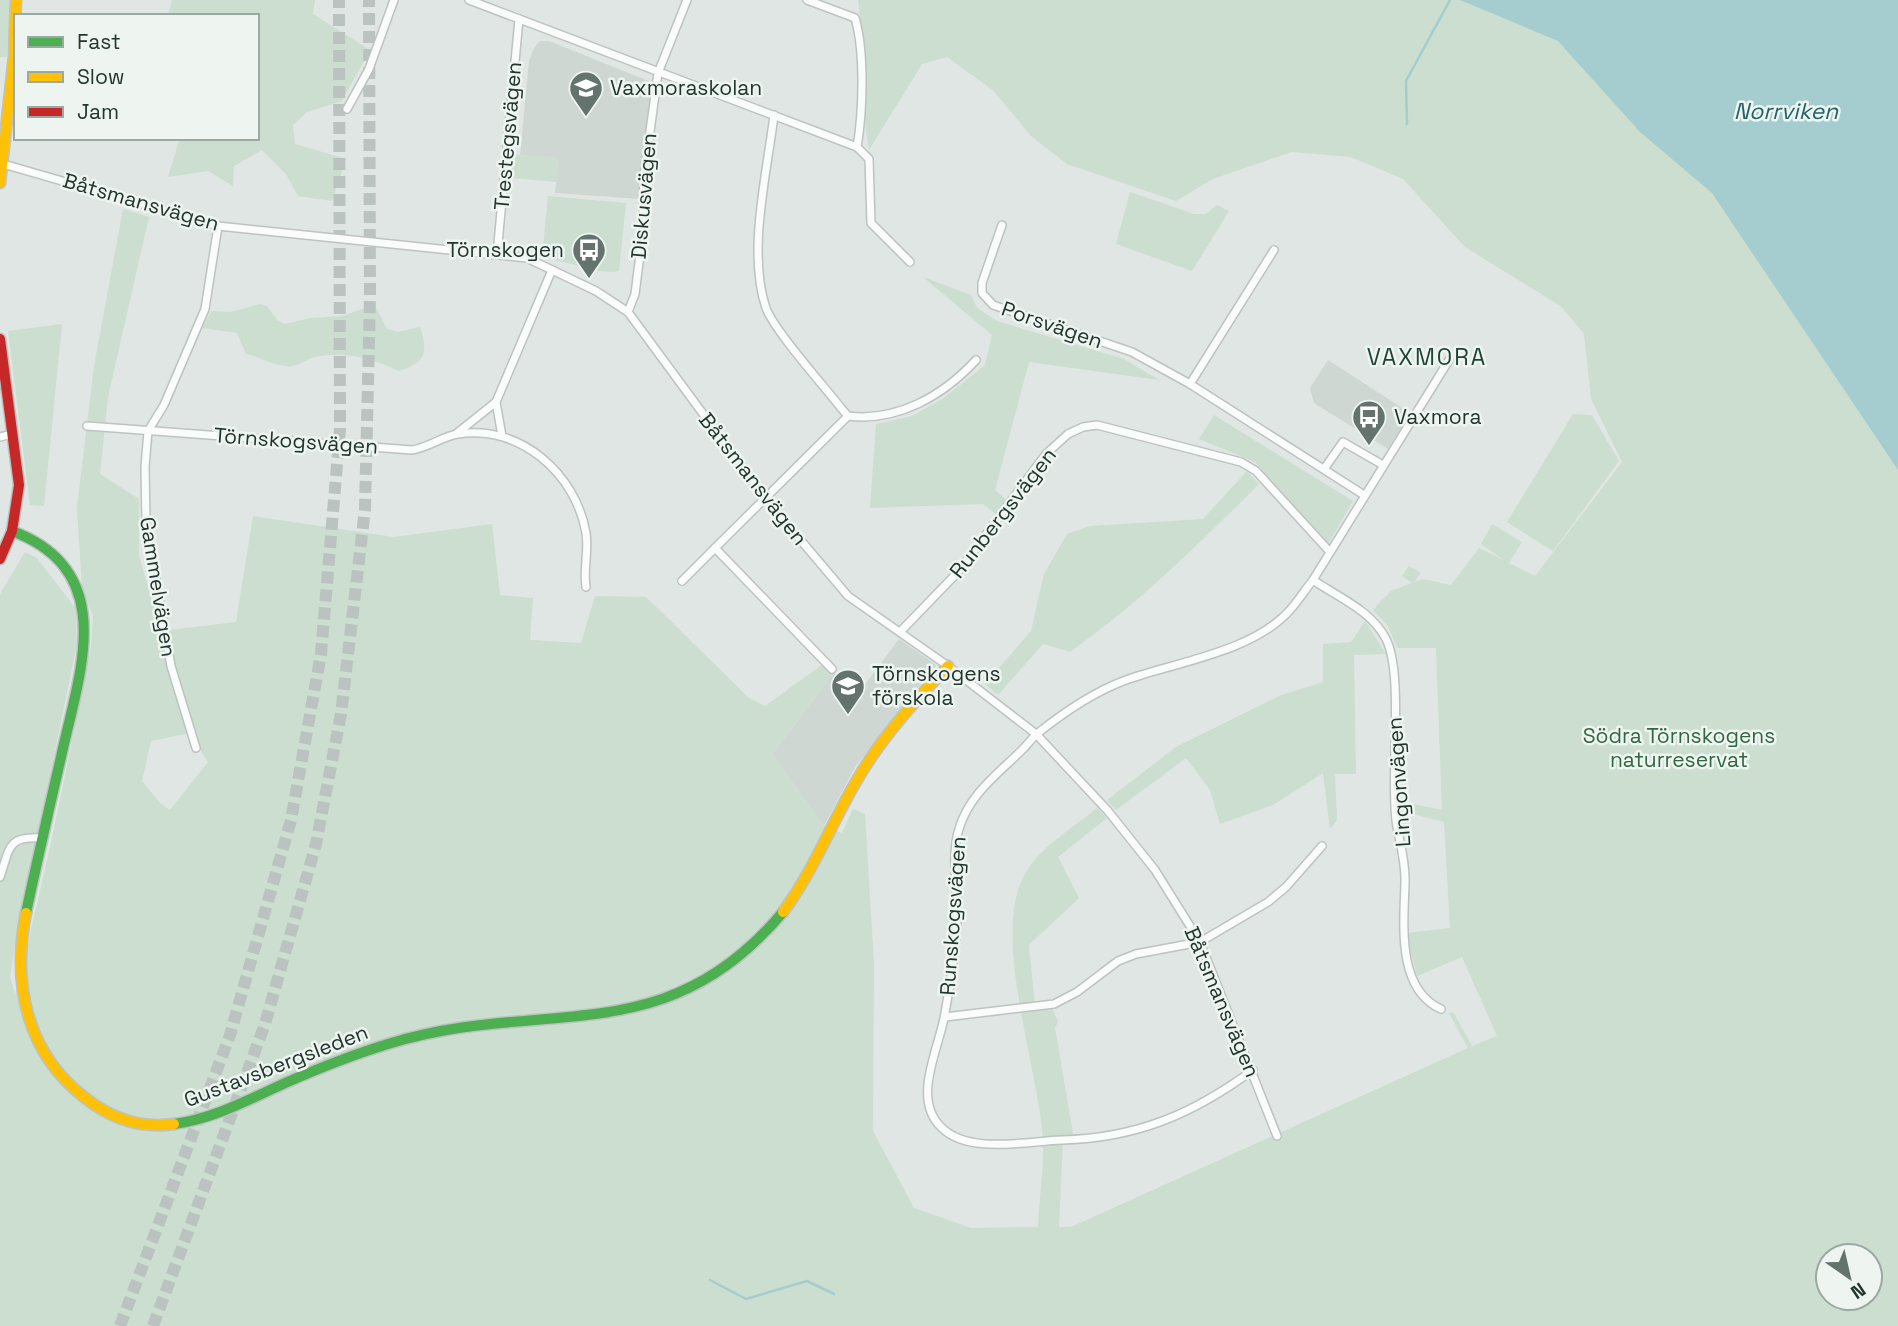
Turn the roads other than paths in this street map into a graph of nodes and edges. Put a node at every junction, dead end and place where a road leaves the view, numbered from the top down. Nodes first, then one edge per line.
1 (394, 0) edge
2 (469, 0) edge
3 (687, 0) edge
4 (807, 0) edge
5 (519, 19) junction
6 (14, 56) edge
7 (658, 73) junction
8 (347, 109) dead end
9 (774, 116) junction
10 (857, 147) junction
11 (1, 163) edge
12 (0, 183) edge
13 (1002, 225) dead end
14 (218, 226) junction
15 (1274, 250) dead end
16 (498, 254) junction
17 (910, 262) dead end
18 (552, 270) junction
19 (628, 312) junction
20 (0, 339) edge
21 (976, 360) dead end
22 (1449, 360) dead end
23 (1190, 384) junction
24 (496, 402) junction
25 (848, 416) junction
26 (87, 426) dead end
27 (148, 431) junction
28 (12, 434) junction
29 (456, 434) junction
30 (502, 436) junction
31 (0, 438) edge
32 (1383, 465) junction
33 (1324, 469) junction
34 (1364, 495) junction
35 (765, 498) junction
36 (12, 531) junction
37 (715, 548) junction
38 (1330, 552) junction
39 (0, 559) edge
40 (1312, 580) junction
41 (682, 581) dead end
42 (586, 587) dead end
43 (900, 632) junction
44 (948, 666) junction
45 (832, 669) dead end
46 (1036, 734) junction
47 (196, 748) dead end
48 (41, 838) junction
49 (1322, 846) dead end
50 (0, 877) edge
51 (1200, 942) junction
52 (1441, 1009) dead end
53 (945, 1017) junction
54 (1253, 1070) junction
55 (1277, 1136) dead end

1 - 8 street
2 - 5 street
3 - 7 street, Diskusvägen
4 - 10 street
5 - 7 street
5 - 16 street, Trestegsvägen
6 - 11 street
7 - 9 street
7 - 19 street, Diskusvägen
9 - 10 street
9 - 25 street
10 - 17 street
11 - 12 street
11 - 14 street, Båtsmansvägen
13 - 23 street, Porsvägen
14 - 16 street, Båtsmansvägen
14 - 27 street, Gammelvägen
15 - 23 street
16 - 18 street, Båtsmansvägen
18 - 19 street, Båtsmansvägen
18 - 24 street
19 - 35 street, Båtsmansvägen
20 - 28 street
21 - 25 street
22 - 32 street
23 - 33 street, Porsvägen
24 - 29 street
24 - 30 street
25 - 35 street
26 - 27 street, Törnskogsvägen
27 - 29 street, Törnskogsvägen
27 - 47 street, Gammelvägen
28 - 31 street
28 - 36 street
29 - 30 street, Törnskogsvägen
30 - 42 street, Törnskogsvägen
32 - 33 street
32 - 34 street
33 - 34 street, Porsvägen
34 - 38 street, Runskogsvägen
35 - 37 street
35 - 43 street, Båtsmansvägen
36 - 39 street
36 - 48 street, Gustavsbergsleden
37 - 41 street
37 - 45 street
38 - 40 street, Runskogsvägen
38 - 43 street, Runbergsvägen
40 - 46 street, Runskogsvägen
40 - 52 street, Lingonvägen
43 - 44 street, Båtsmansvägen
44 - 46 street, Båtsmansvägen
44 - 48 street, Gustavsbergsleden
46 - 51 street, Båtsmansvägen
46 - 53 street, Runskogsvägen
48 - 50 street
49 - 51 street
51 - 53 street
51 - 54 street, Båtsmansvägen
53 - 54 street, Runskogsvägen
54 - 55 street, Båtsmansvägen

